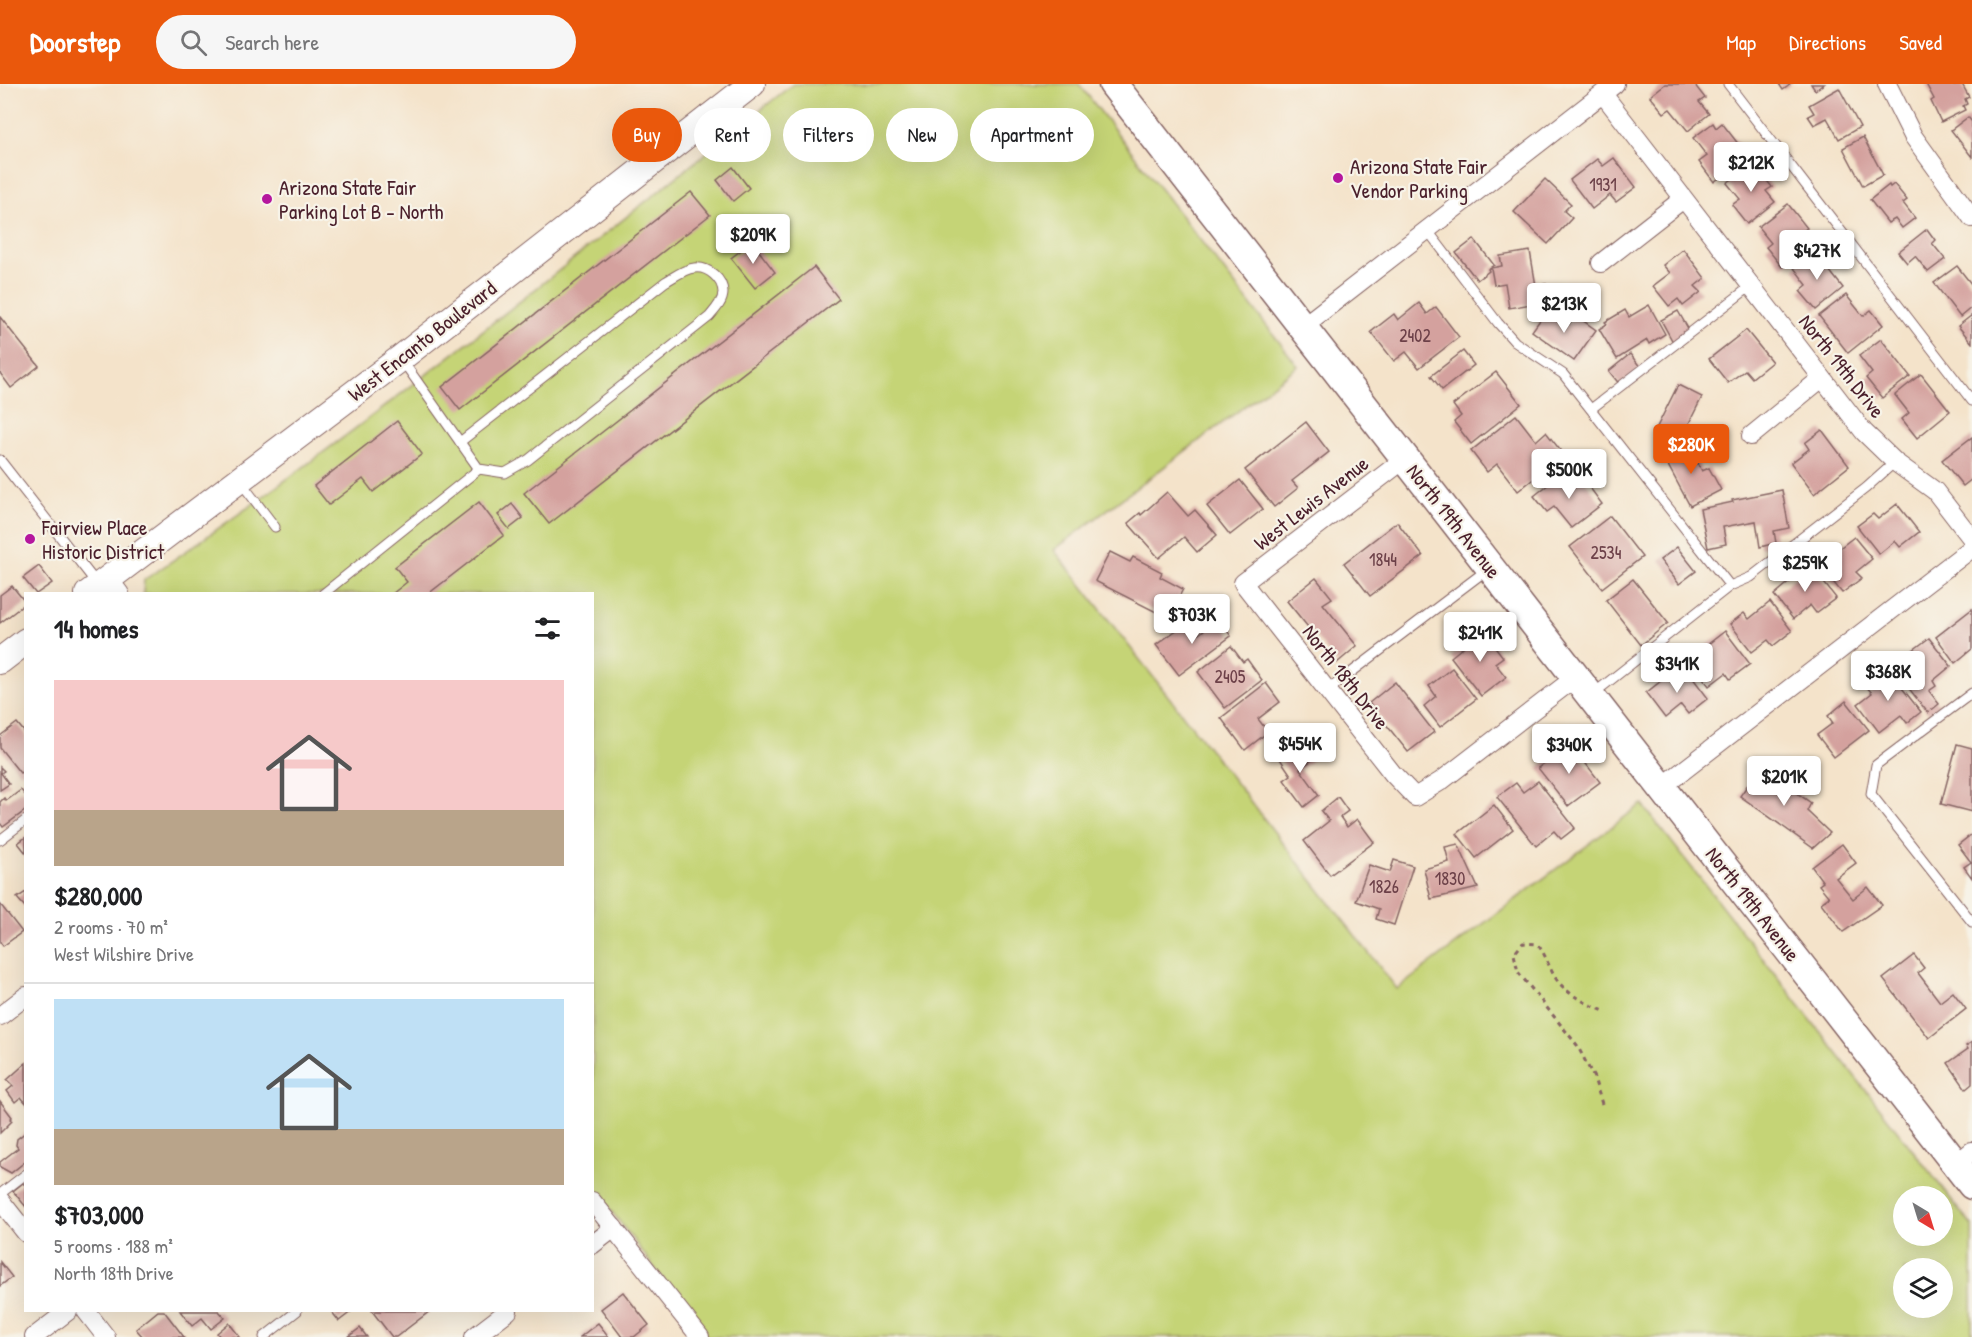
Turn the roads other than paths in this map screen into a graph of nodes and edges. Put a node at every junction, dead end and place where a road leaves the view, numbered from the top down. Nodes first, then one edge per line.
1 (752, 84) edge
2 (1113, 84) edge
3 (1728, 84) edge
4 (1887, 84) edge
5 (1609, 89) edge
6 (1683, 199) junction
7 (1972, 218) edge
8 (1428, 231) junction
9 (1601, 263) dead end
10 (1751, 286) junction
11 (1302, 327) junction
12 (401, 358) junction
13 (1821, 378) junction
14 (1972, 401) edge
15 (1591, 409) junction
16 (1751, 435) dead end
17 (460, 442) junction
18 (1406, 458) junction
19 (0, 460) edge
20 (1895, 462) junction
21 (479, 469) junction
22 (239, 480) junction
23 (275, 527) dead end
24 (1972, 539) edge
25 (1972, 548) edge
26 (1490, 567) junction
27 (1244, 583) joint
28 (1730, 586) junction
29 (103, 588) edge
30 (325, 592) edge
31 (24, 643) edge
32 (0, 661) edge
33 (1583, 686) junction
34 (1328, 690) junction
35 (1972, 693) edge
36 (1662, 787) junction
37 (24, 822) edge
38 (0, 840) edge
39 (1972, 922) edge
40 (24, 998) edge
41 (0, 1016) edge
42 (1967, 1167) edge
43 (24, 1176) edge
44 (0, 1194) edge
45 (0, 1200) edge
46 (594, 1203) edge
47 (614, 1228) junction
48 (24, 1230) edge
49 (594, 1243) edge
50 (67, 1312) edge
51 (87, 1312) edge
52 (296, 1312) edge
53 (507, 1312) edge
54 (34, 1337) edge
55 (106, 1337) edge
56 (264, 1337) edge
57 (474, 1337) edge
58 (699, 1337) edge

1 - 12 street, West Encanto Boulevard
2 - 11 main road, North 19th Avenue
3 - 14 lane
4 - 7 street
5 - 6 street, North 19th Drive
5 - 8 street
6 - 9 street
6 - 10 street, North 19th Drive
8 - 11 street
8 - 15 lane
10 - 13 street, North 19th Drive
10 - 15 lane
11 - 18 main road, North 19th Avenue
12 - 17 lane
12 - 22 street, West Encanto Boulevard
13 - 16 street
13 - 20 street, North 19th Drive
15 - 28 lane
17 - 21 lane
17 - 21 lane
18 - 26 main road, North 19th Avenue
18 - 27 street, West Lewis Avenue
19 - 29 lane
20 - 24 street, North 19th Drive
20 - 28 lane
21 - 30 lane
22 - 23 lane
22 - 29 street, West Encanto Boulevard
25 - 36 street
26 - 33 main road, North 19th Avenue
26 - 34 lane
27 - 34 street, North 18th Drive
28 - 33 lane
31 - 32 street
33 - 34 street, North 18th Drive
33 - 36 main road, North 19th Avenue
35 - 39 lane
36 - 42 main road, North 19th Avenue
37 - 38 lane
40 - 41 street
43 - 44 lane
45 - 48 street
46 - 47 street
47 - 49 street
47 - 58 street
50 - 54 street
51 - 55 street
52 - 56 lane
53 - 57 street

